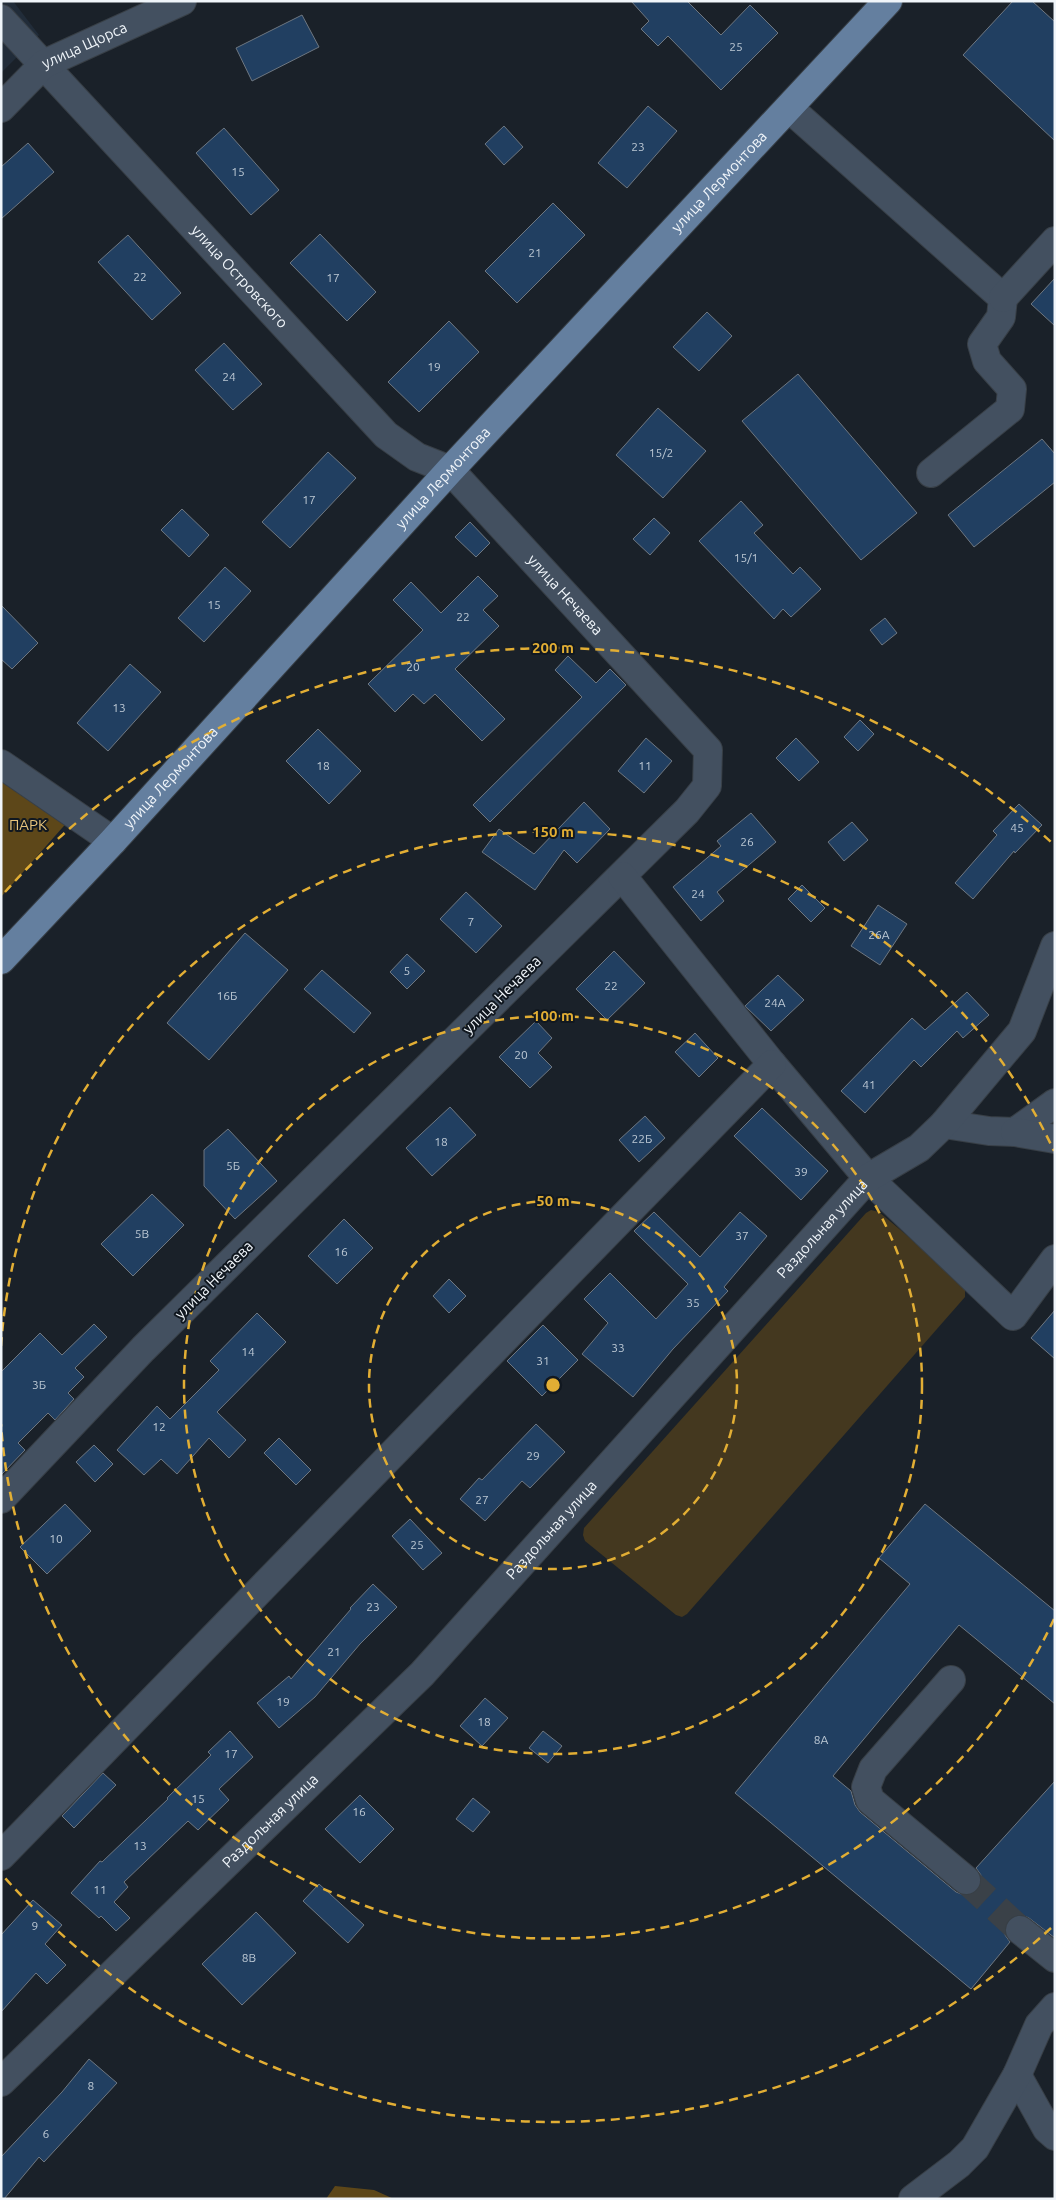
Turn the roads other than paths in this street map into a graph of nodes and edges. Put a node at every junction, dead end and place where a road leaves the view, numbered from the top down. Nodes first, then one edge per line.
1 (182, 1) edge
2 (888, 1) edge
3 (1, 19) edge
4 (44, 64) junction
5 (1, 108) edge
6 (789, 108) junction
7 (1055, 241) edge
8 (1003, 298) junction
9 (450, 470) junction
10 (931, 473) dead end
11 (1, 764) edge
12 (113, 841) junction
13 (622, 876) junction
14 (1055, 946) edge
15 (1, 960) edge
16 (772, 1064) junction
17 (1055, 1104) edge
18 (944, 1124) junction
19 (1015, 1132) junction
20 (1055, 1139) edge
21 (868, 1178) junction
22 (1055, 1259) edge
23 (1, 1499) edge
24 (951, 1680) dead end
25 (1, 1856) edge
26 (966, 1880) tunnel mouth
27 (1020, 1930) tunnel mouth
28 (1055, 1958) edge
29 (1049, 2023) edge
30 (1018, 2075) junction
31 (1, 2082) edge
32 (1055, 2136) edge
33 (913, 2199) edge

1 - 4 street, улица Щорса
2 - 6 main road, улица Лермонтова
3 - 4 street, улица Островского
4 - 5 street, улица Щорса
4 - 9 street, улица Островского
6 - 8 street
6 - 9 main road, улица Лермонтова
7 - 8 street
8 - 10 street
9 - 12 main road, улица Лермонтова
9 - 13 street, улица Нечаева
11 - 12 street
12 - 15 main road, улица Лермонтова
13 - 16 street
13 - 23 street, улица Нечаева
14 - 18 street, Раздольная улица
16 - 21 street
16 - 25 street
17 - 19 street
18 - 19 street
18 - 21 street, Раздольная улица
19 - 20 street
21 - 22 street
21 - 31 street, Раздольная улица
24 - 26 street
27 - 28 street
29 - 30 street
30 - 32 street
30 - 33 street

